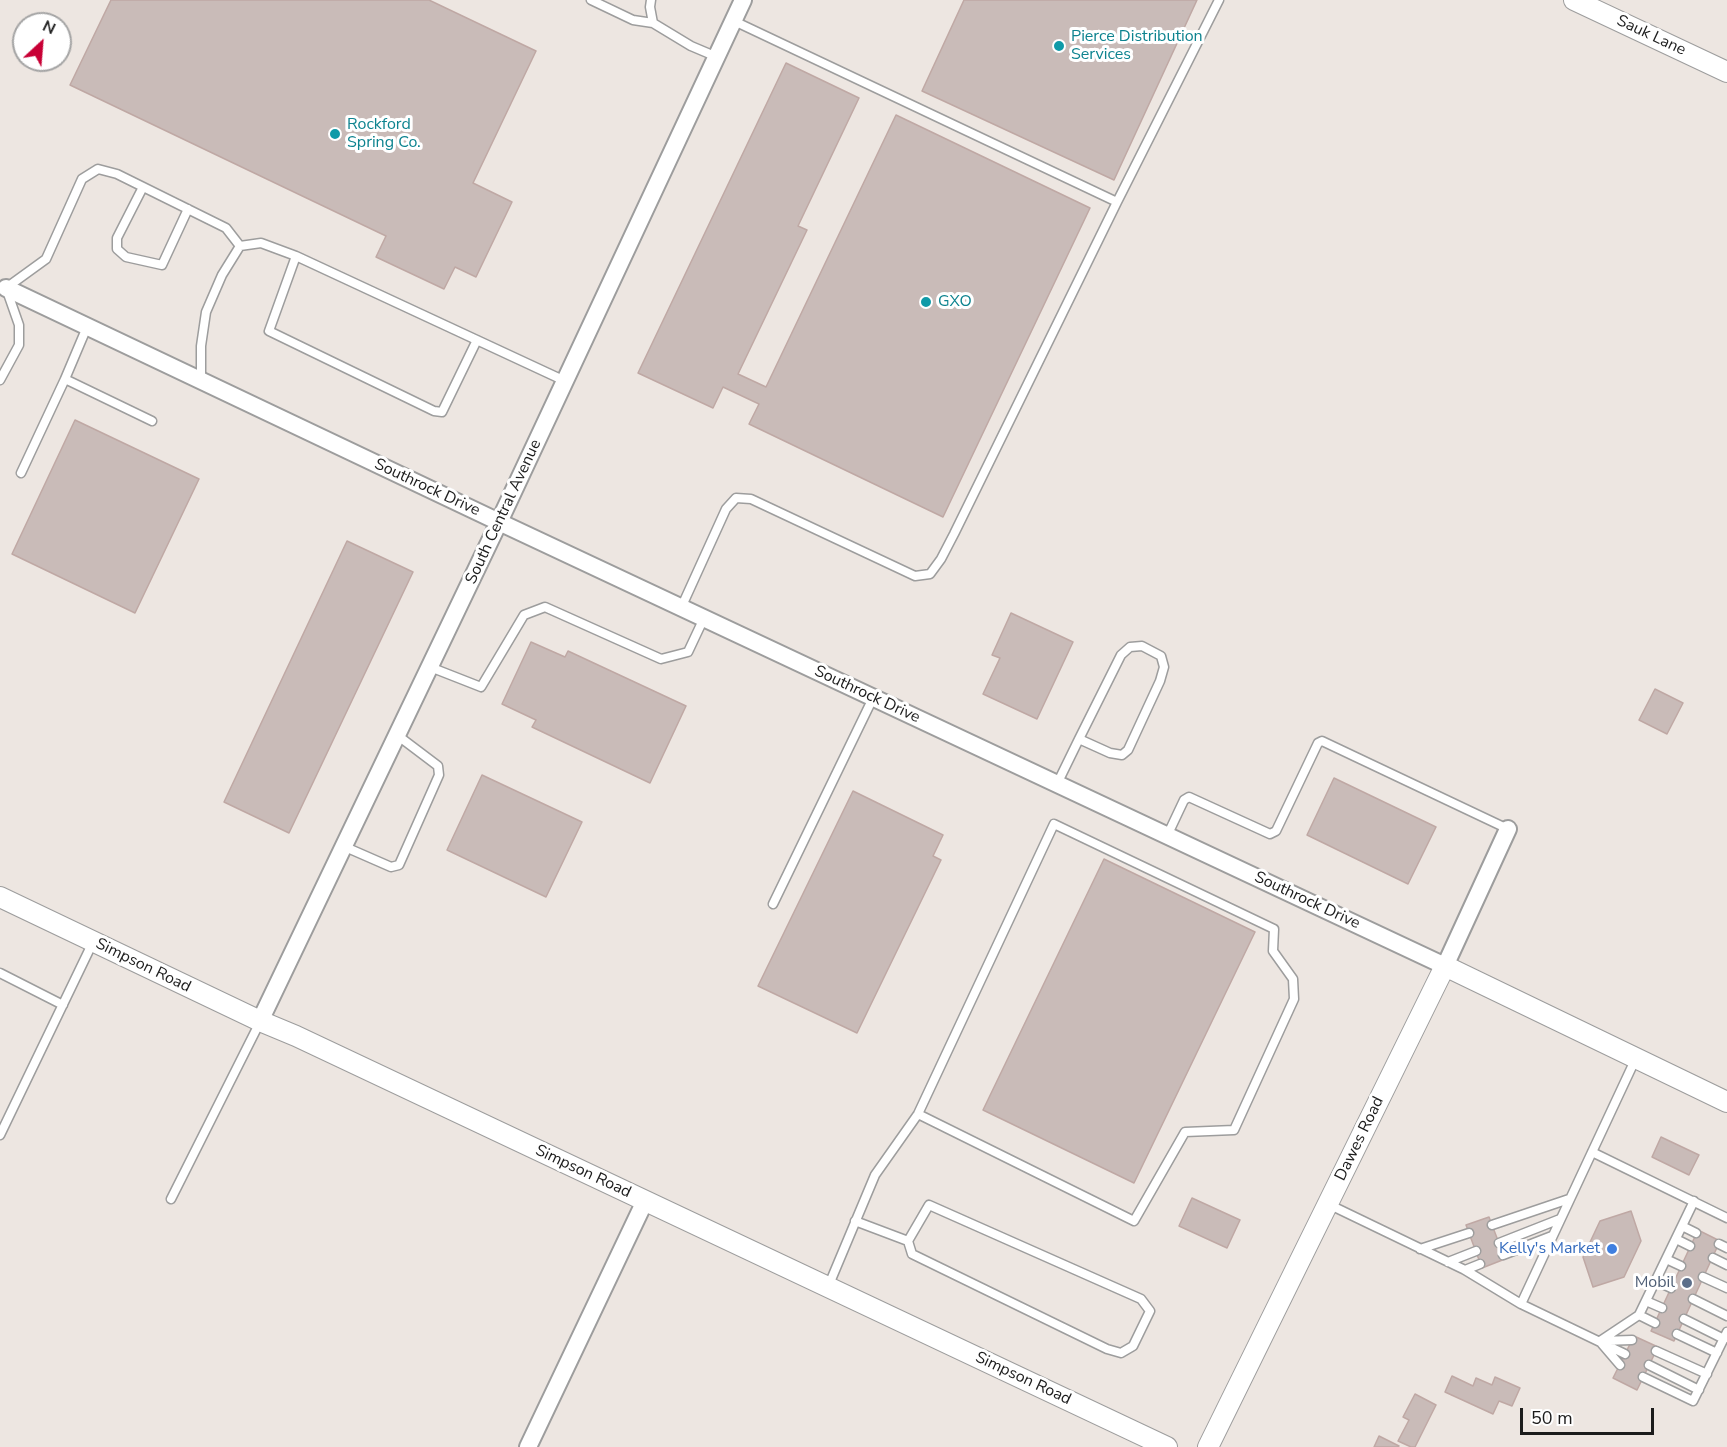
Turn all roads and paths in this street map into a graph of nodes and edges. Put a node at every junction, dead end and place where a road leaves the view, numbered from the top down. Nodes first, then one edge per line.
1 (591, 0) edge
2 (651, 0) edge
3 (743, 0) edge
4 (1219, 0) edge
5 (1574, 0) edge
6 (734, 21) junction
7 (653, 23) junction
8 (717, 57) junction
9 (1727, 72) edge
10 (143, 187) junction
11 (1117, 202) junction
12 (188, 209) junction
13 (240, 246) junction
14 (296, 256) junction
15 (6, 288) junction
16 (87, 327) junction
17 (477, 340) junction
18 (66, 379) junction
19 (0, 380) edge
20 (201, 381) junction
21 (565, 381) junction
22 (152, 421) dead end
23 (21, 472) dead end
24 (499, 522) junction
25 (681, 608) junction
26 (704, 618) junction
27 (430, 667) junction
28 (873, 698) junction
29 (397, 735) junction
30 (1079, 739) junction
31 (1057, 784) junction
32 (1508, 829) joint
33 (1167, 836) junction
34 (343, 846) junction
35 (0, 897) edge
36 (773, 904) dead end
37 (94, 942) junction
38 (1445, 966) junction
39 (0, 974) edge
40 (63, 1005) junction
41 (260, 1021) junction
42 (1636, 1058) junction
43 (1727, 1102) edge
44 (918, 1114) junction
45 (0, 1136) edge
46 (1592, 1152) junction
47 (171, 1199) dead end
48 (1569, 1199) junction
49 (645, 1201) junction
50 (1694, 1202) junction
51 (1328, 1204) junction
52 (1727, 1218) edge
53 (1560, 1219) junction
54 (855, 1221) junction
55 (1492, 1225) dead end
56 (1682, 1226) junction
57 (1469, 1233) dead end
58 (1696, 1233) dead end
59 (1552, 1236) junction
60 (1676, 1239) junction
61 (908, 1241) junction
62 (1499, 1243) dead end
63 (1690, 1246) dead end
64 (1420, 1249) junction
65 (1476, 1251) dead end
66 (1503, 1255) dead end
67 (1713, 1258) dead end
68 (1666, 1259) junction
69 (1448, 1262) junction
70 (1480, 1264) dead end
71 (1727, 1265) edge
72 (1681, 1266) dead end
73 (1465, 1270) junction
74 (1703, 1277) dead end
75 (1656, 1281) junction
76 (827, 1287) junction
77 (1671, 1288) dead end
78 (1727, 1288) edge
79 (1693, 1299) dead end
80 (1646, 1300) junction
81 (1521, 1304) junction
82 (1662, 1308) dead end
83 (1639, 1315) junction
84 (1727, 1316) edge
85 (1684, 1319) dead end
86 (1655, 1323) dead end
87 (1677, 1334) dead end
88 (1725, 1336) edge
89 (1632, 1340) dead end
90 (1600, 1341) junction
91 (1656, 1351) dead end
92 (1717, 1353) junction
93 (1625, 1354) dead end
94 (1620, 1365) dead end
95 (1649, 1365) dead end
96 (1707, 1374) junction
97 (1643, 1377) dead end
98 (1699, 1390) junction
99 (528, 1447) edge
100 (1167, 1447) edge
101 (1208, 1447) edge

1 - 7 lane
2 - 7 lane
3 - 6 street, South Central Avenue
4 - 11 lane
5 - 9 street, Sauk Lane
6 - 8 street, South Central Avenue
6 - 11 lane
7 - 8 lane
8 - 21 street, South Central Avenue
10 - 12 lane
10 - 12 lane
10 - 15 lane
11 - 25 lane
12 - 13 lane
13 - 14 lane
13 - 20 lane
14 - 17 lane
14 - 17 lane
15 - 16 street, Southrock Drive
15 - 19 lane
16 - 18 lane
16 - 20 street, Southrock Drive
17 - 21 lane
18 - 22 lane
18 - 23 lane
20 - 24 street, Southrock Drive
21 - 24 street, South Central Avenue
24 - 25 street, Southrock Drive
24 - 27 street, South Central Avenue
25 - 26 street, Southrock Drive
26 - 27 lane
26 - 28 street, Southrock Drive
27 - 29 street, South Central Avenue
28 - 31 street, Southrock Drive
28 - 36 lane
29 - 34 street, South Central Avenue
29 - 34 lane
30 - 30 lane
30 - 31 lane
31 - 33 street, Southrock Drive
32 - 33 lane
32 - 38 street, Dawes Road
33 - 38 street, Southrock Drive
34 - 41 street, South Central Avenue
35 - 37 street, Simpson Road
37 - 40 lane
37 - 41 street, Simpson Road
38 - 42 street, Southrock Drive
38 - 51 street, Dawes Road
39 - 40 lane
40 - 45 lane
41 - 47 lane
41 - 49 street, Simpson Road
42 - 43 street, Southrock Drive
42 - 46 lane
44 - 44 lane
44 - 54 lane
46 - 48 lane
46 - 50 lane
48 - 53 lane
48 - 55 lane
49 - 76 street, Simpson Road
49 - 99 street
50 - 52 lane
50 - 56 lane
51 - 64 lane
51 - 101 street, Dawes Road
53 - 59 lane
53 - 62 lane
54 - 61 lane
54 - 76 lane
56 - 58 lane
56 - 60 lane
57 - 64 lane
59 - 66 lane
59 - 81 lane
60 - 63 lane
60 - 68 lane
61 - 61 lane
64 - 69 lane
65 - 69 lane
67 - 71 lane
68 - 72 lane
68 - 75 lane
69 - 73 lane
70 - 73 lane
73 - 81 lane
74 - 78 lane
75 - 77 lane
75 - 80 lane
76 - 100 street, Simpson Road
79 - 84 lane
80 - 82 lane
80 - 83 lane
81 - 90 lane
83 - 86 lane
83 - 90 lane
85 - 88 lane
87 - 92 lane
88 - 92 lane
89 - 90 lane
90 - 93 lane
90 - 94 lane
91 - 96 lane
92 - 96 lane
95 - 98 lane
96 - 98 lane
97 - 98 lane

